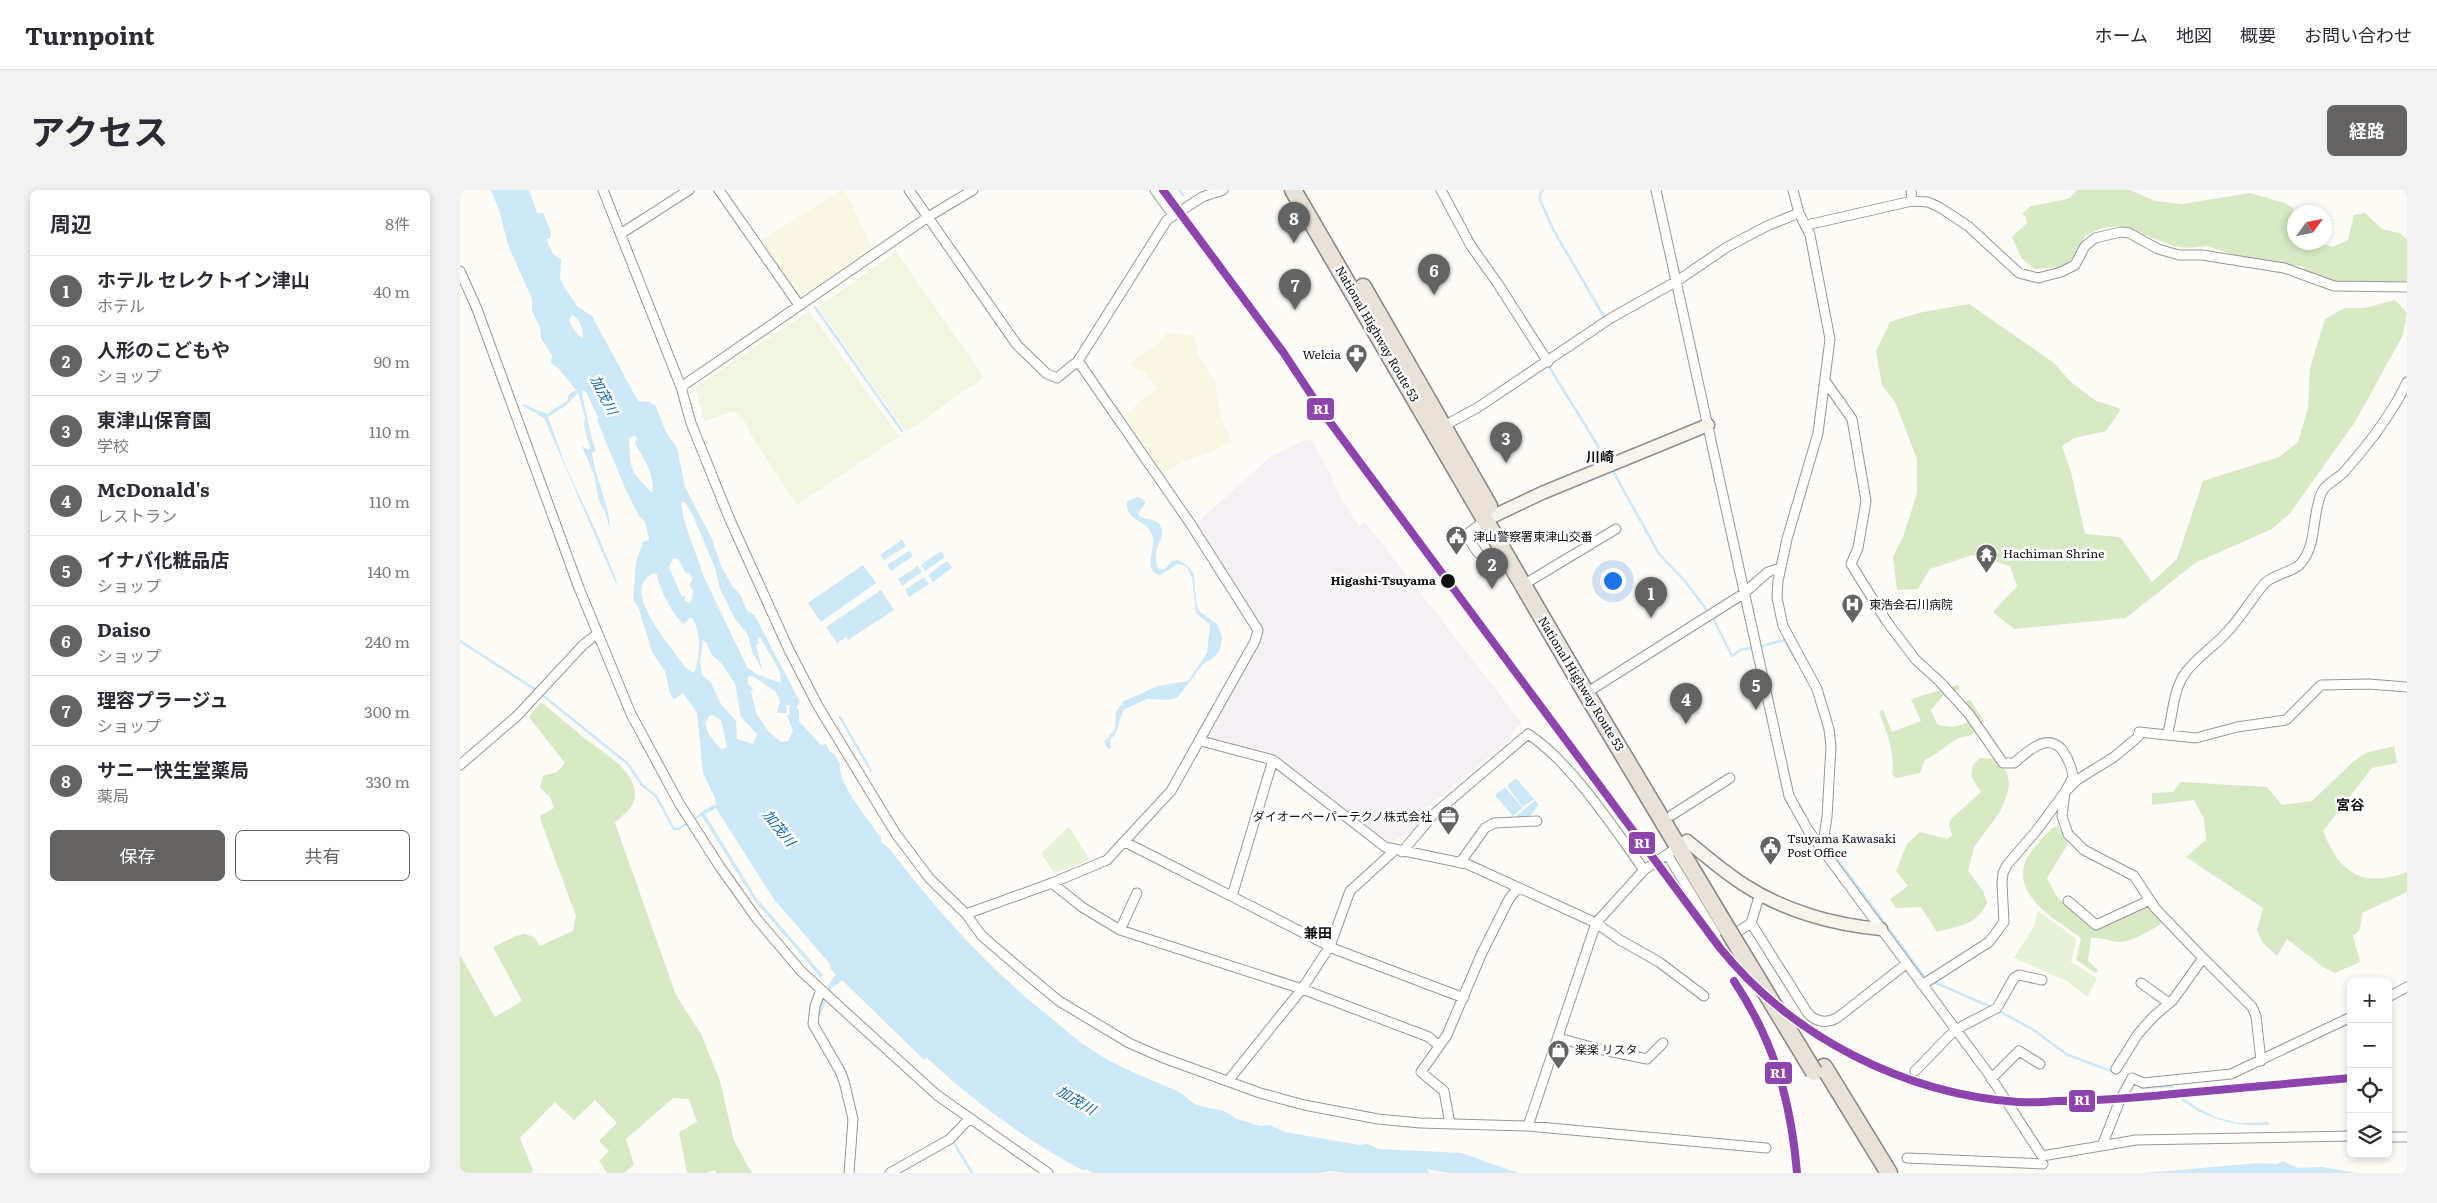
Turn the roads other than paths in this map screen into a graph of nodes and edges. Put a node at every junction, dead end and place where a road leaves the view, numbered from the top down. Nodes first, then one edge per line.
1 (603, 190) edge
2 (689, 190) edge
3 (719, 190) edge
4 (909, 190) edge
5 (973, 190) edge
6 (1156, 190) edge
7 (1223, 190) edge
8 (1293, 190) edge
9 (1306, 190) edge
10 (1441, 190) edge
11 (1656, 190) edge
12 (1793, 190) edge
13 (1911, 190) edge
14 (1200, 194) edge
15 (1912, 201) junction
16 (1799, 213) junction
17 (1173, 215) junction
18 (928, 217) junction
19 (1807, 225) junction
20 (622, 233) junction
21 (1325, 234) junction
22 (460, 271) edge
23 (1677, 281) junction
24 (2407, 287) edge
25 (799, 304) junction
26 (1078, 361) junction
27 (1548, 362) junction
28 (1826, 382) junction
29 (2407, 382) edge
30 (681, 387) junction
31 (2407, 398) edge
32 (2394, 408) junction
33 (1708, 425) junction
34 (1439, 429) junction
35 (1490, 518) junction
36 (1616, 528) dead end
37 (1478, 553) dead end
38 (1780, 568) junction
39 (1527, 582) junction
40 (1743, 594) junction
41 (597, 634) junction
42 (2407, 687) edge
43 (1590, 690) junction
44 (2167, 735) junction
45 (1201, 741) junction
46 (1273, 760) junction
47 (460, 765) edge
48 (1730, 778) dead end
49 (2064, 792) junction
50 (1672, 816) junction
51 (1536, 821) dead end
52 (1125, 842) junction
53 (1678, 848) junction
54 (1822, 849) junction
55 (1398, 851) junction
56 (1460, 863) junction
57 (1644, 870) junction
58 (1052, 883) junction
59 (1518, 888) junction
60 (1137, 894) dead end
61 (1760, 894) junction
62 (1232, 896) junction
63 (2150, 900) junction
64 (2068, 901) dead end
65 (966, 914) junction
66 (1596, 923) junction
67 (1739, 926) junction
68 (1880, 929) junction
69 (1120, 930) junction
70 (1330, 946) junction
71 (2202, 958) junction
72 (1906, 964) junction
73 (2042, 980) dead end
74 (2141, 984) dead end
75 (1922, 985) junction
76 (2407, 987) edge
77 (1302, 989) junction
78 (822, 990) junction
79 (2392, 995) edge
80 (1704, 996) dead end
81 (1464, 998) junction
82 (2169, 1003) junction
83 (2347, 1020) edge
84 (1955, 1030) junction
85 (1558, 1038) junction
86 (1663, 1043) dead end
87 (1438, 1045) junction
88 (2261, 1061) junction
89 (2040, 1064) dead end
90 (2116, 1069) dead end
91 (1916, 1071) dead end
92 (1991, 1079) junction
93 (1228, 1081) junction
94 (970, 1118) junction
95 (1450, 1124) junction
96 (1528, 1126) junction
97 (2347, 1136) edge
98 (2392, 1137) edge
99 (2407, 1137) edge
100 (2102, 1146) junction
101 (1766, 1148) dead end
102 (1907, 1158) dead end
103 (2044, 1165) edge
104 (1880, 1168) edge
105 (849, 1173) edge
106 (890, 1173) edge
107 (1048, 1173) edge

1 - 20 street
2 - 20 street
3 - 25 street
4 - 18 street
5 - 18 street
6 - 17 street
7 - 14 street
8 - 21 highway, National Highway Route 53
9 - 21 highway, National Highway Route 53
10 - 27 street
11 - 23 street
12 - 16 street
13 - 15 street
14 - 17 street
15 - 19 street
15 - 24 street
16 - 19 street
16 - 23 street
17 - 26 street
18 - 25 street
18 - 26 street
19 - 28 street
20 - 30 street
21 - 34 highway, National Highway Route 53
22 - 41 street
23 - 27 street
23 - 33 street
25 - 30 street
26 - 45 street
27 - 34 street
28 - 38 street
28 - 49 street
29 - 32 street
30 - 65 street
31 - 32 street
32 - 44 street
33 - 35 street
33 - 40 street
34 - 35 highway, National Highway Route 53
35 - 37 street
35 - 39 highway, National Highway Route 53
36 - 39 street
38 - 40 street
38 - 54 street
39 - 43 highway, National Highway Route 53
40 - 43 street
40 - 54 street
41 - 47 street
41 - 78 street
42 - 44 street
43 - 50 highway, National Highway Route 53
43 - 53 highway, National Highway Route 53
44 - 49 street
45 - 46 street
45 - 52 street
46 - 55 street
46 - 62 street
48 - 50 street
49 - 63 street
49 - 75 street
50 - 53 highway, National Highway Route 53
51 - 56 street
52 - 58 street
52 - 62 street
53 - 57 street
53 - 61 street
53 - 67 highway, National Highway Route 53
53 - 67 street
54 - 68 street
55 - 56 street
55 - 57 street
55 - 70 street
56 - 59 street
57 - 66 street
58 - 65 street
58 - 69 street
59 - 66 street
59 - 81 street
60 - 69 street
61 - 67 street
61 - 68 street
62 - 70 street
63 - 64 street
63 - 71 street
65 - 93 street
66 - 80 street
66 - 85 street
67 - 72 street
67 - 104 highway, National Highway Route 53
68 - 72 street
69 - 77 street
70 - 77 street
70 - 81 street
71 - 82 street
71 - 88 street
72 - 75 street
73 - 84 street
74 - 82 street
75 - 84 street
76 - 79 street
77 - 87 street
77 - 93 street
78 - 94 street
78 - 105 street
81 - 87 street
82 - 90 street
83 - 88 street
84 - 91 street
84 - 92 street
85 - 86 street
85 - 96 street
87 - 95 street
88 - 100 street
89 - 92 street
92 - 103 street
93 - 95 street
94 - 106 street
94 - 107 street
95 - 96 street
96 - 101 street
97 - 100 street
98 - 99 street
100 - 103 street
102 - 103 street

